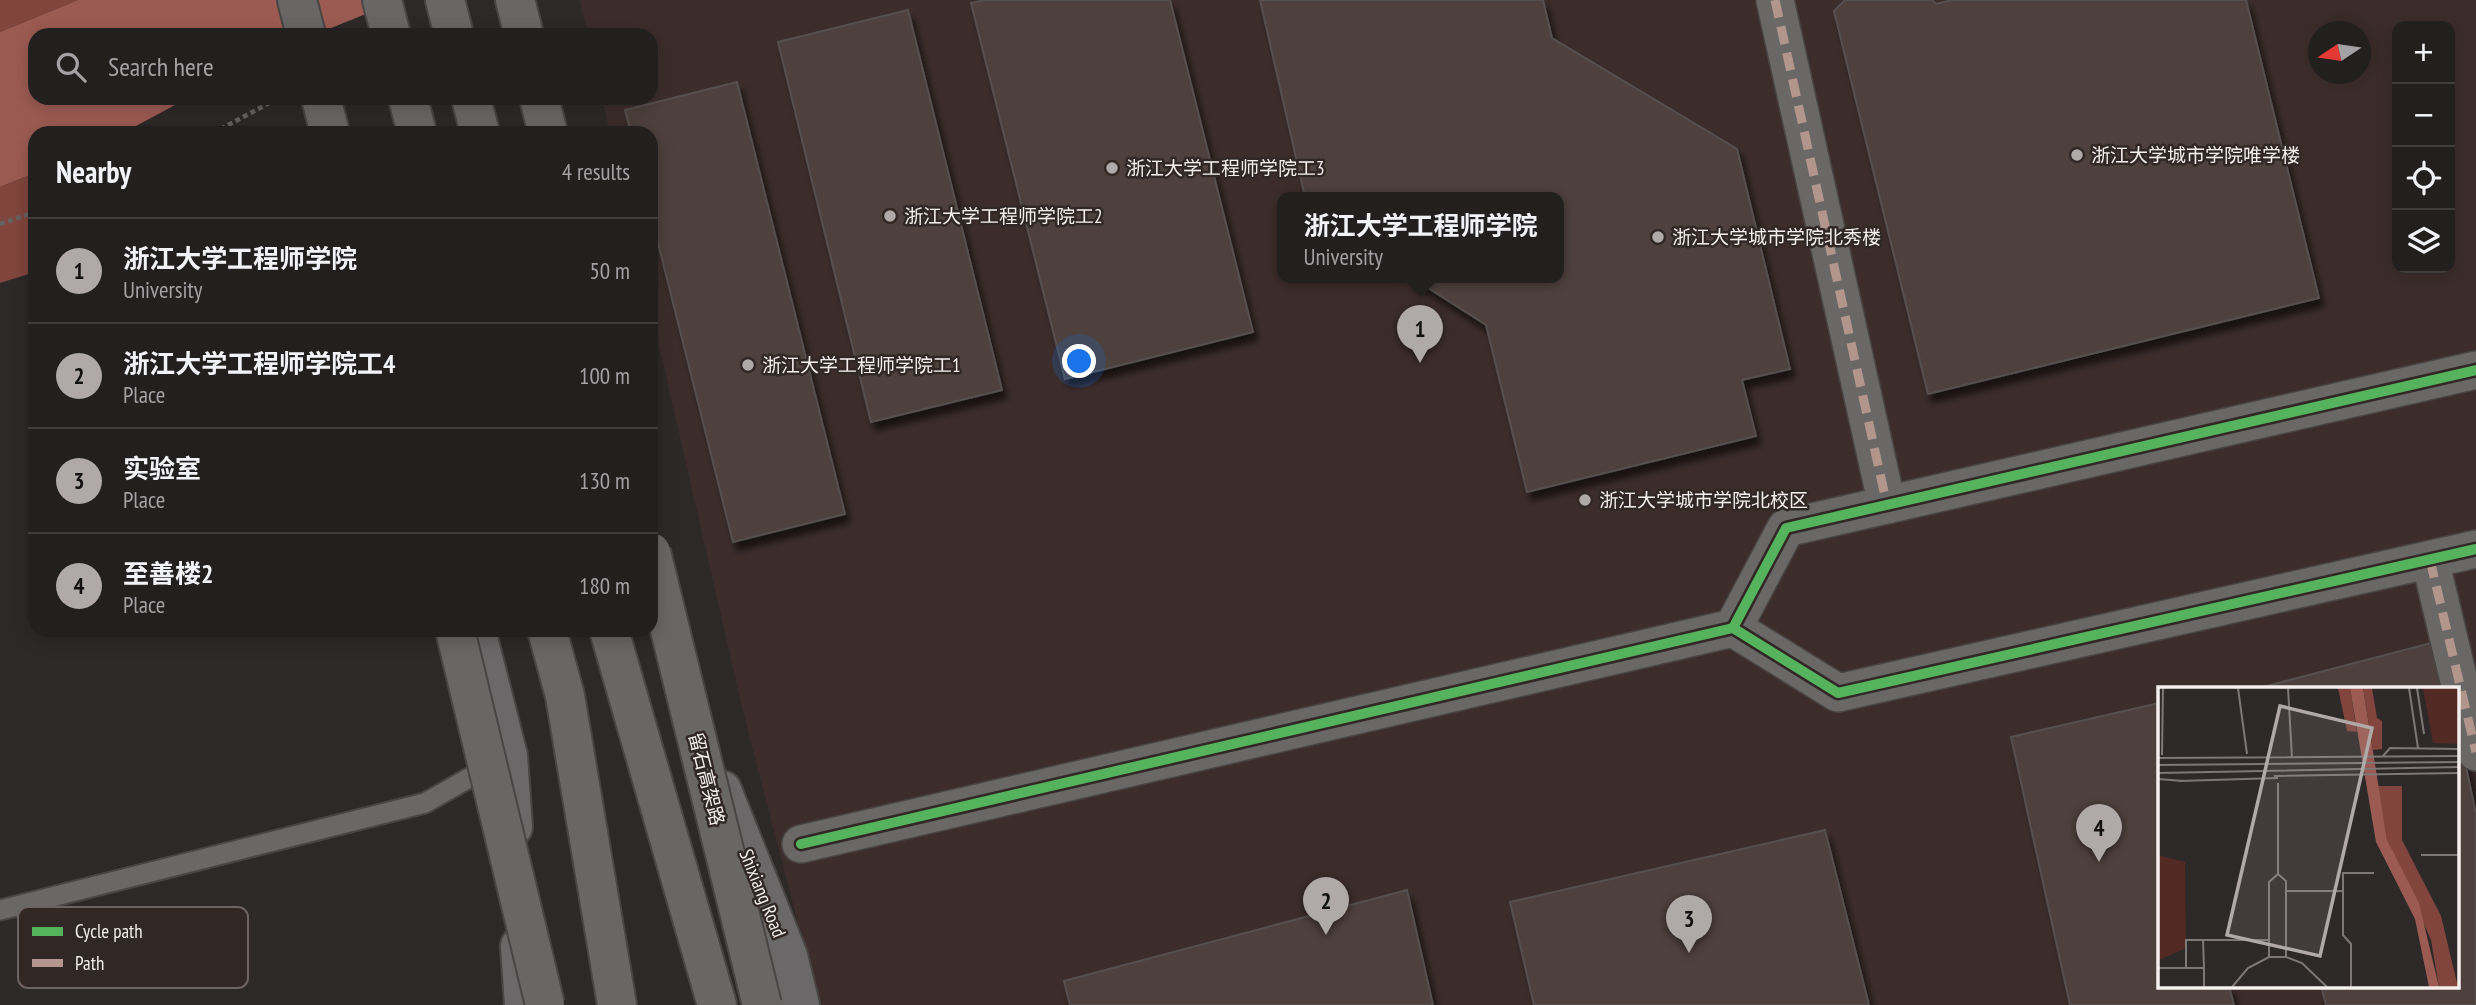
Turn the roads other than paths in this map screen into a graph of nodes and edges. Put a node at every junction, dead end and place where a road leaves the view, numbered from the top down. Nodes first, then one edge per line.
1 (297, 0) edge
2 (315, 0) edge
3 (382, 0) edge
4 (445, 0) edge
5 (1775, 0) edge
6 (304, 28) edge
7 (322, 28) edge
8 (389, 28) edge
9 (452, 28) edge
10 (323, 105) edge
11 (342, 105) edge
12 (410, 105) edge
13 (473, 105) edge
14 (530, 105) edge
15 (542, 105) edge
16 (328, 126) edge
17 (347, 126) edge
18 (415, 126) edge
19 (478, 126) edge
20 (535, 126) edge
21 (546, 126) edge
22 (2476, 370) edge
23 (1887, 505) junction
24 (2476, 549) edge
25 (2430, 561) junction
26 (658, 581) edge
27 (658, 612) edge
28 (1733, 628) junction
29 (457, 637) edge
30 (478, 637) edge
31 (549, 637) edge
32 (611, 637) edge
33 (2476, 752) edge
34 (508, 756) junction
35 (801, 844) dead end
36 (0, 910) edge
37 (717, 1002) edge
38 (524, 1005) edge
39 (545, 1005) edge
40 (617, 1005) edge
41 (762, 1005) edge
42 (800, 1005) edge

1 - 6 highway
2 - 7 main road
3 - 8 highway
4 - 9 highway
5 - 23 street
10 - 16 highway
11 - 17 main road
12 - 18 highway
13 - 19 highway
14 - 20 main road
15 - 21 highway
22 - 23 street
23 - 28 street
24 - 25 street
25 - 28 street
25 - 33 street
26 - 41 highway, 留石高架路, bridge
27 - 42 main road, Shixiang Road
28 - 35 street
29 - 39 highway, bridge
30 - 34 main road
31 - 40 highway
32 - 37 highway
34 - 36 lane
34 - 38 main road

